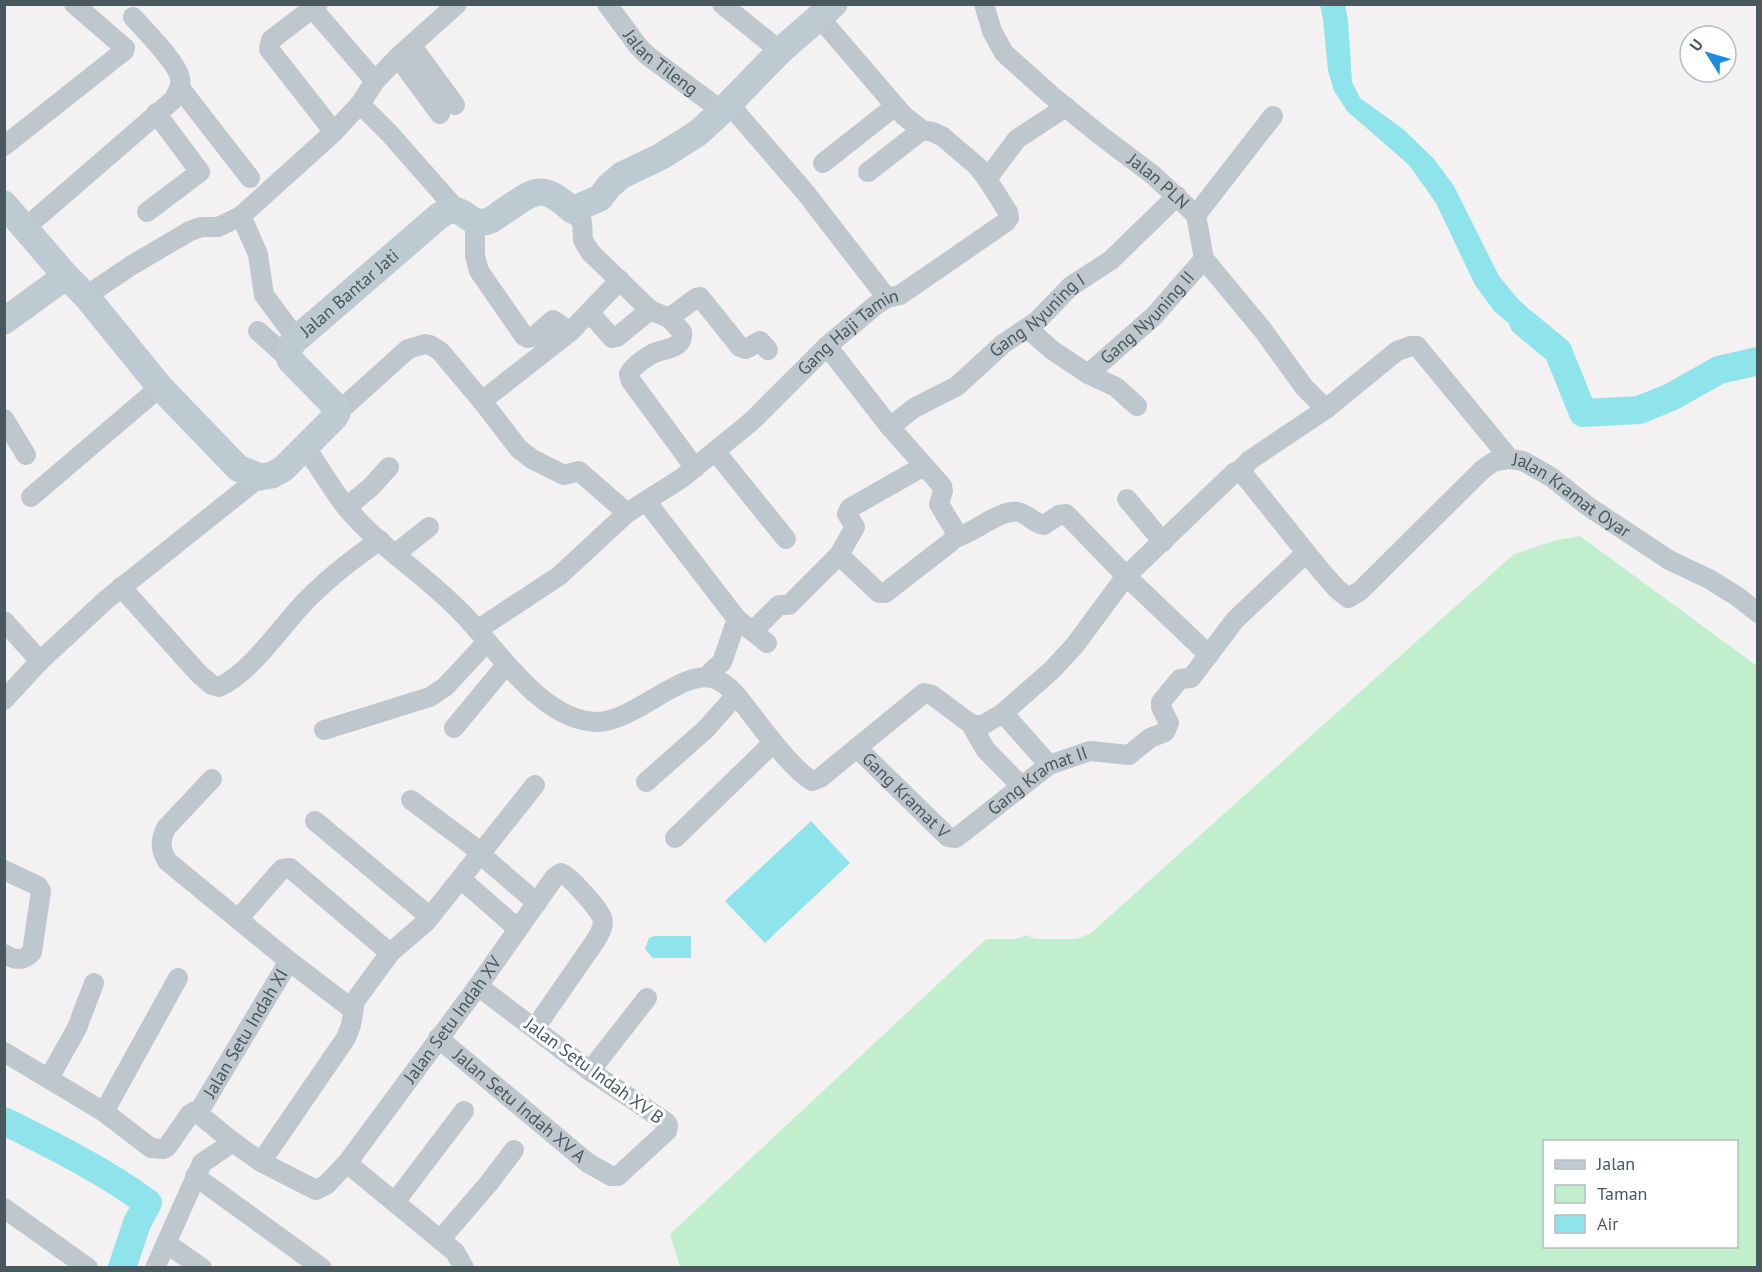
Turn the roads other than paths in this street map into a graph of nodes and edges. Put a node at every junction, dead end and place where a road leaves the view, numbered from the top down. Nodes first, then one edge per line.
1 (74, 4) edge
2 (457, 4) edge
3 (607, 4) edge
4 (722, 4) edge
5 (984, 4) edge
6 (316, 7) edge
7 (826, 11) edge
8 (133, 17) dead end
9 (405, 51) junction
10 (780, 51) junction
11 (375, 81) junction
12 (180, 88) junction
13 (360, 104) junction
14 (894, 106) junction
15 (725, 107) junction
16 (1066, 107) junction
17 (448, 109) dead end
18 (156, 113) junction
19 (1273, 116) dead end
20 (922, 130) junction
21 (334, 132) junction
22 (4, 147) edge
23 (823, 163) dead end
24 (868, 172) dead end
25 (250, 178) dead end
26 (987, 179) junction
27 (1178, 196) junction
28 (4, 204) edge
29 (572, 210) junction
30 (147, 212) dead end
31 (466, 215) junction
32 (1196, 215) junction
33 (241, 216) junction
34 (24, 228) junction
35 (1204, 259) junction
36 (66, 276) junction
37 (620, 280) junction
38 (86, 296) junction
39 (887, 298) junction
40 (650, 310) junction
41 (590, 313) junction
42 (669, 318) junction
43 (4, 321) edge
44 (1027, 328) junction
45 (258, 331) dead end
46 (570, 332) junction
47 (827, 346) junction
48 (293, 349) junction
49 (768, 350) dead end
50 (1088, 374) junction
51 (160, 387) junction
52 (482, 401) junction
53 (1137, 406) dead end
54 (1326, 409) junction
55 (337, 413) junction
56 (4, 419) edge
57 (890, 427) junction
58 (305, 447) junction
59 (715, 451) junction
60 (26, 455) dead end
61 (1509, 459) junction
62 (924, 466) junction
63 (389, 467) dead end
64 (695, 468) junction
65 (1239, 471) junction
66 (260, 477) junction
67 (31, 497) dead end
68 (1127, 499) dead end
69 (646, 501) junction
70 (347, 507) junction
71 (627, 513) junction
72 (429, 527) dead end
73 (955, 538) junction
74 (786, 539) dead end
75 (380, 540) junction
76 (1163, 542) junction
77 (1306, 553) junction
78 (395, 554) junction
79 (839, 555) junction
80 (1126, 576) junction
81 (121, 587) junction
82 (1758, 613) edge
83 (4, 621) edge
84 (752, 631) junction
85 (482, 636) junction
86 (1209, 655) junction
87 (40, 661) junction
88 (506, 664) junction
89 (709, 677) junction
90 (736, 694) junction
91 (4, 700) edge
92 (1003, 713) junction
93 (971, 724) junction
94 (454, 728) dead end
95 (324, 730) dead end
96 (773, 743) junction
97 (857, 748) junction
98 (1049, 765) junction
99 (212, 779) dead end
100 (646, 782) dead end
101 (535, 785) dead end
102 (1021, 786) junction
103 (411, 800) dead end
104 (315, 821) dead end
105 (675, 838) dead end
106 (957, 838) joint
107 (481, 854) junction
108 (4, 870) edge
109 (461, 879) junction
110 (537, 903) junction
111 (430, 917) junction
112 (238, 919) junction
113 (518, 929) junction
114 (390, 953) junction
115 (10, 957) edge
116 (289, 961) junction
117 (178, 978) dead end
118 (94, 983) dead end
119 (478, 986) junction
120 (647, 998) dead end
121 (352, 1009) junction
122 (535, 1028) junction
123 (438, 1038) junction
124 (4, 1052) edge
125 (590, 1071) junction
126 (49, 1078) junction
127 (464, 1111) dead end
128 (104, 1112) junction
129 (198, 1113) junction
130 (232, 1142) junction
131 (514, 1150) dead end
132 (261, 1162) junction
133 (347, 1162) junction
134 (604, 1173) joint
135 (195, 1176) junction
136 (395, 1202) junction
137 (5, 1210) edge
138 (168, 1238) junction
139 (440, 1240) junction
140 (78, 1265) edge
141 (155, 1268) edge
142 (202, 1268) edge
143 (322, 1268) edge
144 (464, 1268) edge

1 - 22 street
2 - 9 street
3 - 15 street, Jalan Tileng
4 - 10 street
5 - 16 street, Jalan PLN
6 - 11 street
6 - 21 street
7 - 10 street
7 - 14 street, Gang Haji Tamin
8 - 12 street
9 - 11 street
9 - 17 street
10 - 15 street
11 - 13 street
12 - 18 street
12 - 25 street
13 - 21 street
13 - 31 street
14 - 20 street, Gang Haji Tamin
14 - 23 street
15 - 29 street
15 - 39 street, Jalan Tileng
16 - 26 street
16 - 27 street, Jalan PLN
18 - 30 street
18 - 34 street
19 - 32 street
20 - 24 street
20 - 26 street, Gang Haji Tamin
21 - 33 street
26 - 39 street, Gang Haji Tamin
27 - 32 street, Jalan PLN
27 - 44 street, Gang Nyuning I
28 - 34 street
29 - 31 street, Jalan Bantar Jati
29 - 37 street
31 - 46 street
31 - 48 street, Jalan Bantar Jati
32 - 35 street, Jalan PLN
33 - 38 street
33 - 48 street
34 - 36 street
35 - 50 street, Gang Nyuning II
35 - 54 street, Jalan PLN
36 - 38 street
36 - 43 street
37 - 40 street
37 - 41 street
38 - 51 street
39 - 47 street, Gang Haji Tamin
40 - 41 street
40 - 42 street
41 - 46 street
42 - 49 street
42 - 64 street
44 - 50 street
44 - 57 street, Gang Nyuning I
45 - 48 street
46 - 52 street
47 - 57 street
47 - 59 street, Gang Haji Tamin
48 - 55 street, Jalan Bantar Jati
50 - 53 street
51 - 66 street
51 - 67 street
52 - 55 street
52 - 71 street
54 - 61 street, Jalan Kramat Oyar
54 - 65 street
55 - 58 street
56 - 60 street
57 - 62 street
58 - 66 street
58 - 70 street
59 - 64 street, Gang Haji Tamin
59 - 74 street
61 - 77 street
61 - 82 street, Jalan Kramat Oyar
62 - 73 street
62 - 79 street
63 - 70 street
64 - 69 street, Gang Haji Tamin
65 - 76 street
65 - 77 street
66 - 81 street
68 - 76 street
69 - 71 street, Gang Haji Tamin
69 - 84 street
70 - 75 street
71 - 85 street, Gang Haji Tamin
72 - 78 street
73 - 79 street
73 - 80 street
75 - 78 street
75 - 81 street
76 - 80 street
77 - 86 street, Gang Kramat II
78 - 85 street
79 - 84 street
80 - 86 street
80 - 92 street
81 - 87 street
83 - 87 street
84 - 89 street
85 - 88 street
85 - 95 street, Gang Haji Tamin
86 - 98 street, Gang Kramat II
87 - 91 street
88 - 89 street
88 - 94 street
89 - 90 street
90 - 96 street
90 - 100 street
92 - 93 street
92 - 98 street
93 - 97 street
93 - 102 street
96 - 97 street
96 - 105 street
97 - 106 street, Gang Kramat V
98 - 102 street, Gang Kramat II
99 - 112 street
101 - 107 street
102 - 106 street, Gang Kramat II
103 - 107 street
104 - 111 street
107 - 109 street
107 - 110 street
108 - 115 street
109 - 111 street
109 - 113 street
110 - 113 street, Jalan Setu Indah XV
110 - 122 street, Jalan Setu Indah XV
111 - 114 street
112 - 114 street
112 - 116 street
113 - 119 street, Jalan Setu Indah XV
114 - 121 street
116 - 121 street, Jalan Setu Indah XI
116 - 129 street, Jalan Setu Indah XI
117 - 128 street
118 - 126 street
119 - 122 street, Jalan Setu Indah XV B
119 - 123 street, Jalan Setu Indah XV
120 - 125 street
121 - 132 street
122 - 125 street, Jalan Setu Indah XV B
123 - 133 street, Jalan Setu Indah XV
123 - 134 street, Jalan Setu Indah XV A
124 - 126 street, Jalan Setu Indah XI
125 - 134 street, Jalan Setu Indah XV B
126 - 128 street, Jalan Setu Indah XI
127 - 136 street
128 - 129 street, Jalan Setu Indah XI
129 - 130 street
130 - 132 street
130 - 135 street
131 - 139 street
132 - 133 street, Jalan Setu Indah XV
133 - 136 street
135 - 138 street
135 - 143 street
136 - 139 street
137 - 140 street
138 - 141 street
138 - 142 street
139 - 144 street

